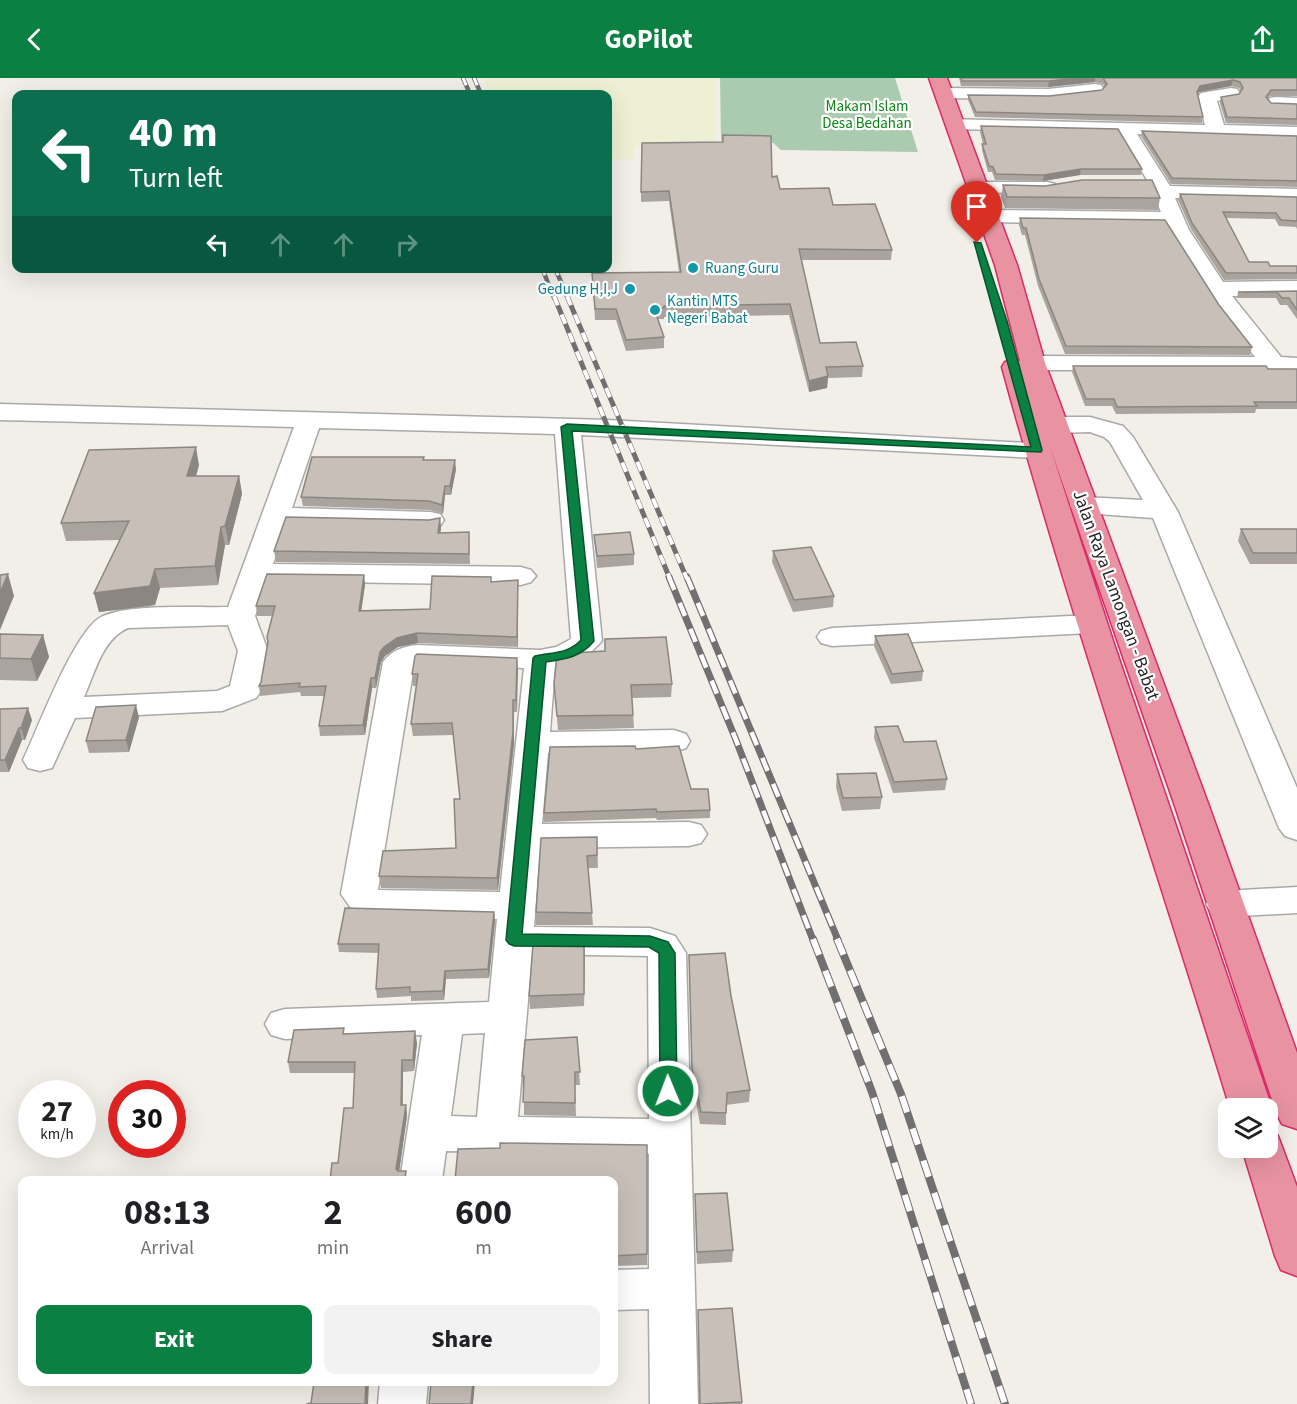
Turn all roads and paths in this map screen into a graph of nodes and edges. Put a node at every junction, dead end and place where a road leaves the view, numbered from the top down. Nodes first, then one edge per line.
1 (934, 83) edge
2 (1093, 84) edge
3 (1231, 93) edge
4 (1276, 102) edge
5 (1297, 103) edge
6 (955, 123) junction
7 (1116, 127) junction
8 (1216, 130) junction
9 (1297, 133) edge
10 (1070, 185) edge
11 (1153, 186) junction
12 (978, 188) junction
13 (1297, 195) edge
14 (988, 216) junction
15 (1174, 219) junction
16 (1297, 288) edge
17 (1216, 289) junction
18 (1033, 363) junction
19 (1286, 364) edge
20 (0, 412) edge
21 (309, 421) junction
22 (1056, 425) junction
23 (567, 427) junction
24 (1037, 450) junction
25 (1084, 505) junction
26 (1164, 512) junction
27 (276, 516) junction
28 (430, 520) edge
29 (256, 572) junction
30 (521, 576) dead end
31 (240, 616) junction
32 (1090, 624) junction
33 (832, 637) dead end
34 (540, 658) junction
35 (63, 708) junction
36 (675, 741) dead end
37 (531, 743) junction
38 (39, 760) dead end
39 (1297, 828) edge
40 (689, 834) dead end
41 (522, 836) junction
42 (1283, 901) edge
43 (1224, 904) junction
44 (516, 923) junction
45 (507, 1017) junction
46 (444, 1019) junction
47 (285, 1024) dead end
48 (1248, 1098) edge
49 (1297, 1112) edge
50 (428, 1133) junction
51 (496, 1133) junction
52 (669, 1137) junction
53 (1266, 1158) edge
54 (422, 1176) edge
55 (1297, 1256) edge
56 (672, 1288) junction
57 (618, 1290) edge
58 (404, 1386) edge
59 (402, 1404) edge
60 (674, 1404) edge

1 - 2 street
1 - 6 highway, Jalan Raya Lamongan - Babat
1 - 24 highway, Jalan Raya Lamongan - Babat
2 - 7 street
3 - 8 street
4 - 5 street
6 - 7 street
6 - 12 highway, Jalan Raya Lamongan - Babat
7 - 8 street
7 - 11 street
8 - 9 street
10 - 12 street
11 - 13 street
11 - 15 street
12 - 14 highway, Jalan Raya Lamongan - Babat
14 - 15 street
14 - 18 highway, Jalan Raya Lamongan - Babat
15 - 17 street
16 - 17 street
17 - 19 street
18 - 19 street
18 - 22 highway, Jalan Raya Lamongan - Babat
20 - 21 street
21 - 23 street
21 - 27 street
22 - 25 highway, Jalan Raya Lamongan - Babat
22 - 26 street
23 - 24 street
23 - 34 street
24 - 32 highway, Jalan Raya Lamongan - Babat
25 - 26 street
25 - 43 highway, Jalan Raya Lamongan - Babat
26 - 39 street
27 - 28 street
27 - 29 street
29 - 30 street
29 - 31 street
31 - 35 street
31 - 35 street
32 - 33 street
32 - 48 highway, Jalan Raya Lamongan - Babat
34 - 37 street
34 - 44 street
35 - 38 street
36 - 37 street
37 - 41 street
40 - 41 street
41 - 44 street
42 - 43 street
43 - 49 highway, Jalan Raya Lamongan - Babat
44 - 45 street
44 - 52 street
45 - 46 street
45 - 51 street
46 - 47 street
46 - 50 street
50 - 51 street
50 - 54 street
51 - 52 street
52 - 56 street
53 - 55 highway
56 - 57 street
56 - 60 street
58 - 59 street

